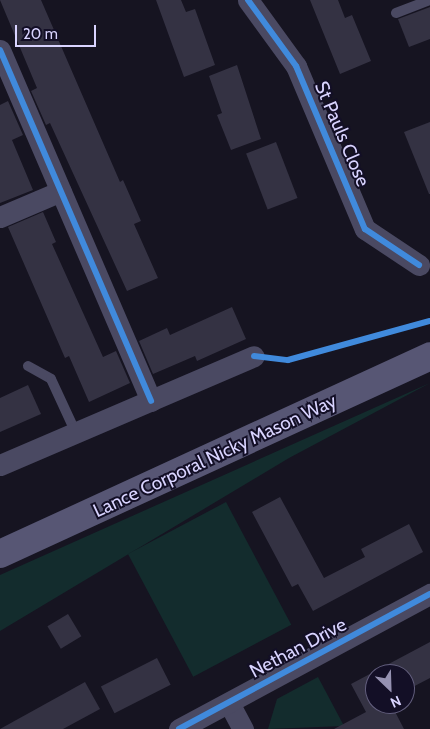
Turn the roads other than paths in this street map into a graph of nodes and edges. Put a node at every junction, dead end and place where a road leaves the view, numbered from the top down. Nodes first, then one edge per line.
1 (248, 0) edge
2 (430, 0) edge
3 (396, 13) dead end
4 (0, 50) edge
5 (61, 191) junction
6 (0, 217) edge
7 (419, 265) dead end
8 (254, 356) dead end
9 (430, 356) edge
10 (28, 366) dead end
11 (151, 401) junction
12 (76, 432) junction
13 (0, 465) edge
14 (0, 554) edge
15 (430, 594) edge
16 (228, 702) junction
17 (179, 729) edge
18 (243, 729) edge

1 - 7 street, St Pauls Close
2 - 3 lane
4 - 5 street
5 - 6 street
5 - 11 street
8 - 11 street
9 - 14 main road, Lance Corporal Nicky Mason Way
10 - 12 lane
11 - 12 street
12 - 13 street
15 - 16 street, Nethan Drive
16 - 17 street, Nethan Drive
16 - 18 street

